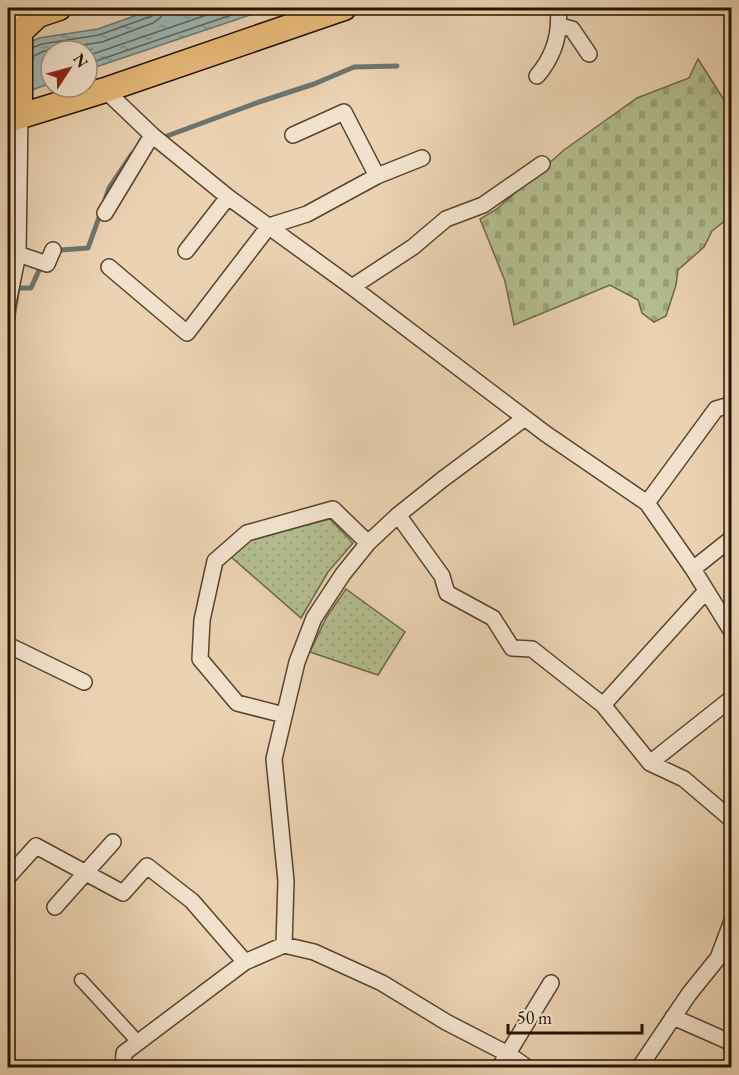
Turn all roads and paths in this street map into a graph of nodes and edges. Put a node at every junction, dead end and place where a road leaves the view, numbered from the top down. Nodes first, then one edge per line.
1 (18, 8) edge
2 (54, 8) edge
3 (344, 8) edge
4 (558, 8) edge
5 (560, 26) junction
6 (20, 32) junction
7 (589, 54) dead end
8 (537, 76) dead end
9 (105, 90) junction
10 (16, 112) edge
11 (152, 135) junction
12 (293, 135) dead end
13 (422, 158) dead end
14 (542, 164) dead end
15 (377, 176) junction
16 (228, 197) junction
17 (105, 213) dead end
18 (269, 226) junction
19 (53, 250) dead end
20 (186, 250) dead end
21 (13, 262) edge
22 (109, 267) dead end
23 (352, 287) junction
24 (8, 303) edge
25 (732, 407) edge
26 (525, 418) junction
27 (646, 503) junction
28 (398, 515) junction
29 (732, 538) edge
30 (368, 543) junction
31 (693, 569) junction
32 (706, 591) junction
33 (732, 632) edge
34 (8, 645) edge
35 (84, 682) dead end
36 (732, 698) edge
37 (603, 705) junction
38 (284, 715) junction
39 (650, 763) junction
40 (732, 820) edge
41 (113, 842) dead end
42 (84, 873) junction
43 (8, 877) edge
44 (55, 907) dead end
45 (732, 921) edge
46 (284, 945) junction
47 (245, 962) junction
48 (81, 980) dead end
49 (551, 983) dead end
50 (673, 1017) junction
51 (139, 1043) junction
52 (732, 1043) edge
53 (508, 1054) junction
54 (123, 1068) edge
55 (499, 1068) edge
56 (528, 1068) edge
57 (639, 1068) edge

1 - 6 street
2 - 6 main road
3 - 9 main road
4 - 5 street
5 - 7 street
5 - 8 street
6 - 10 main road
9 - 10 main road
9 - 11 street
10 - 21 street
11 - 16 street
11 - 17 street
12 - 15 street
13 - 15 street
14 - 23 street
15 - 18 street
16 - 18 street
16 - 20 street
18 - 22 street
18 - 23 street
19 - 21 street
21 - 24 street
23 - 26 street
25 - 27 street
26 - 27 street
26 - 28 street
27 - 31 street
28 - 30 street
28 - 37 street
29 - 31 street
30 - 38 street
30 - 38 street
31 - 32 street
32 - 33 street
32 - 37 street
34 - 35 street
36 - 39 street
37 - 39 street
38 - 46 street
39 - 40 street
41 - 42 street
42 - 43 street
42 - 44 street
42 - 47 street
45 - 50 street
46 - 47 street
46 - 53 street
47 - 51 street
48 - 51 street
49 - 53 street
50 - 52 street
50 - 57 street
51 - 54 street
53 - 55 street
53 - 56 street

